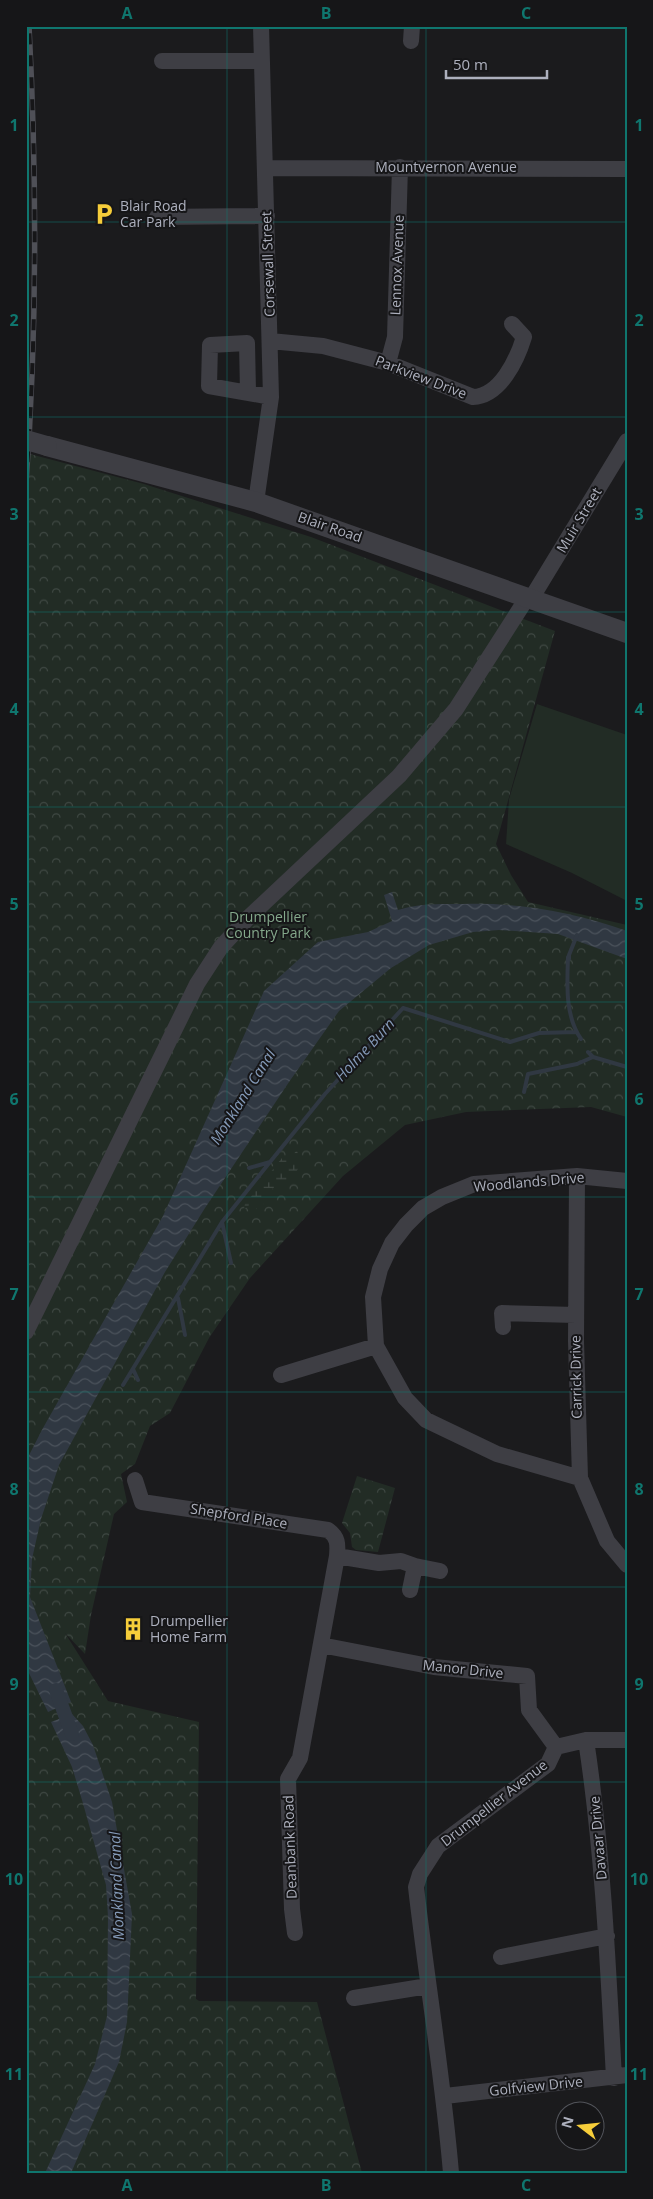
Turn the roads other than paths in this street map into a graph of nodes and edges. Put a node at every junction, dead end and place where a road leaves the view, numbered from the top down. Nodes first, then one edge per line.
1 (260, 26) edge
2 (162, 61) dead end
3 (262, 61) junction
4 (400, 167) junction
5 (264, 168) junction
6 (627, 169) edge
7 (267, 216) junction
8 (157, 217) dead end
9 (512, 324) dead end
10 (270, 341) junction
11 (388, 363) junction
12 (248, 392) dead end
13 (271, 397) junction
14 (26, 440) edge
15 (627, 441) edge
16 (256, 502) junction
17 (529, 598) junction
18 (627, 633) edge
19 (577, 1176) junction
20 (627, 1180) edge
21 (502, 1314) dead end
22 (576, 1315) junction
23 (26, 1332) edge
24 (376, 1346) junction
25 (281, 1375) dead end
26 (580, 1478) junction
27 (135, 1480) dead end
28 (338, 1556) junction
29 (627, 1565) edge
30 (415, 1566) junction
31 (440, 1571) dead end
32 (410, 1590) dead end
33 (321, 1645) junction
34 (586, 1740) junction
35 (627, 1740) edge
36 (556, 1747) junction
37 (295, 1933) dead end
38 (607, 1936) junction
39 (501, 1957) dead end
40 (428, 1986) junction
41 (354, 1998) dead end
42 (621, 2076) edge
43 (445, 2096) junction
44 (451, 2173) edge

1 - 3 street, Corsewall Street
2 - 3 street
3 - 5 street, Corsewall Street
4 - 5 street, Mountvernon Avenue
4 - 6 street, Mountvernon Avenue
4 - 11 street, Lennox Avenue
5 - 7 street, Corsewall Street
7 - 8 street
7 - 10 street, Corsewall Street
9 - 11 street, Parkview Drive
10 - 11 street, Parkview Drive
10 - 13 street, Corsewall Street
12 - 13 street
13 - 16 street, Corsewall Street
14 - 16 street, Blair Road, bridge
15 - 17 street, Muir Street
16 - 17 street, Blair Road
17 - 18 street, Blair Road
17 - 23 street, Muir Street
19 - 20 street, Woodlands Drive
19 - 22 street, Carrick Drive
19 - 24 street, Woodlands Drive
21 - 22 street
22 - 26 street, Carrick Drive
24 - 25 street
24 - 26 street, Woodlands Drive
26 - 29 street, Carrick Drive
27 - 28 street, Shepford Place
28 - 30 street
28 - 33 street, Shepford Place
30 - 31 street
30 - 32 street
33 - 36 street, Manor Drive
33 - 37 street, Deanbank Road
34 - 35 street, Drumpellier Avenue
34 - 36 street, Drumpellier Avenue
34 - 38 street, Davaar Drive
36 - 40 street, Drumpellier Avenue
38 - 39 street
38 - 42 street, Davaar Drive
40 - 41 street
40 - 43 street, Drumpellier Avenue
42 - 43 street, Golfview Drive
43 - 44 street, Drumpellier Avenue

